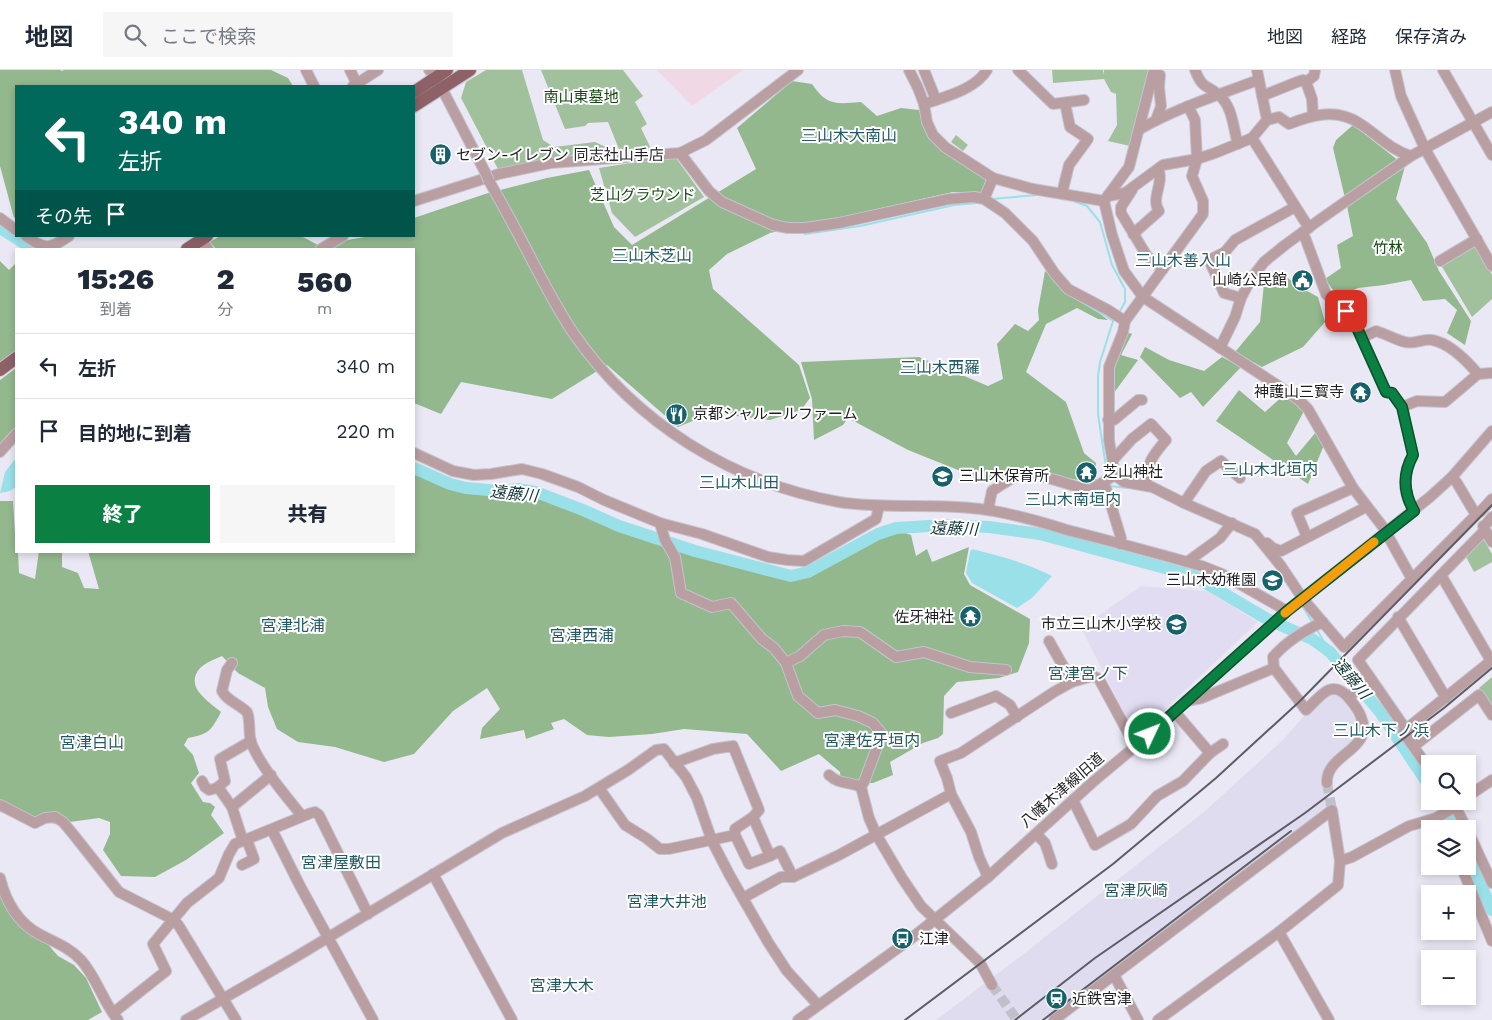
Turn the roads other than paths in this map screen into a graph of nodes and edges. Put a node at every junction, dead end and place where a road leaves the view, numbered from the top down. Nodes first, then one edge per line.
1 (306, 70) edge
2 (350, 70) edge
3 (378, 70) edge
4 (447, 70) edge
5 (470, 70) edge
6 (798, 70) edge
7 (909, 70) edge
8 (924, 70) edge
9 (987, 70) edge
10 (1018, 70) edge
11 (1195, 70) edge
12 (1315, 70) edge
13 (1395, 70) edge
14 (1443, 70) edge
15 (1157, 72) edge
16 (1257, 75) edge
17 (436, 76) edge
18 (1306, 82) junction
19 (314, 85) edge
20 (355, 85) edge
21 (415, 91) edge
22 (1218, 95) junction
23 (1262, 96) junction
24 (936, 100) junction
25 (1084, 100) dead end
26 (1065, 103) junction
27 (924, 104) junction
28 (415, 105) edge
29 (1188, 106) junction
30 (1492, 112) edge
31 (1312, 115) junction
32 (1156, 120) junction
33 (1267, 120) junction
34 (1473, 122) junction
35 (1140, 129) junction
36 (1252, 138) junction
37 (1238, 144) junction
38 (1426, 149) junction
39 (680, 153) junction
40 (1492, 155) edge
41 (1412, 156) junction
42 (1197, 159) junction
43 (1158, 169) junction
44 (993, 178) junction
45 (1134, 187) junction
46 (1062, 193) junction
47 (984, 198) junction
48 (1106, 199) junction
49 (415, 201) edge
50 (1295, 207) junction
51 (0, 218) edge
52 (15, 229) edge
53 (1306, 230) junction
54 (1133, 234) junction
55 (27, 237) edge
56 (68, 237) edge
57 (341, 237) edge
58 (1477, 239) junction
59 (207, 244) edge
60 (191, 248) edge
61 (323, 248) edge
62 (1440, 261) dead end
63 (1492, 266) edge
64 (1164, 269) junction
65 (1143, 297) junction
66 (1241, 298) junction
67 (1125, 321) junction
68 (1362, 338) junction
69 (1220, 348) junction
70 (15, 359) edge
71 (0, 370) edge
72 (1492, 373) edge
73 (1478, 374) junction
74 (1142, 400) dead end
75 (1402, 407) junction
76 (1108, 420) junction
77 (1492, 431) edge
78 (15, 435) edge
79 (0, 452) edge
80 (415, 453) edge
81 (1113, 460) junction
82 (1110, 478) junction
83 (1240, 478) dead end
84 (1452, 478) junction
85 (1146, 485) junction
86 (1353, 488) junction
87 (1492, 499) edge
88 (1184, 503) junction
89 (879, 506) junction
90 (1366, 506) junction
91 (988, 510) junction
92 (1414, 511) junction
93 (1478, 513) junction
94 (1232, 523) junction
95 (660, 524) junction
96 (1487, 524) edge
97 (1386, 533) junction
98 (1308, 537) junction
99 (1492, 542) edge
100 (1263, 543) junction
101 (1120, 544) junction
102 (1187, 562) junction
103 (1441, 575) junction
104 (1412, 579) junction
105 (1303, 599) junction
106 (1284, 614) junction
107 (1398, 617) junction
108 (1323, 622) junction
109 (1049, 641) dead end
110 (1491, 660) edge
111 (232, 663) dead end
112 (786, 663) junction
113 (1274, 668) junction
114 (1006, 670) dead end
115 (1371, 681) junction
116 (1072, 682) junction
117 (1348, 697) junction
118 (1446, 698) junction
119 (1184, 701) junction
120 (1174, 711) junction
121 (951, 713) dead end
122 (1492, 715) edge
123 (1017, 716) junction
124 (1405, 728) junction
125 (250, 741) junction
126 (1223, 744) dead end
127 (1137, 745) junction
128 (1414, 746) junction
129 (1210, 753) junction
130 (1421, 756) edge
131 (674, 763) junction
132 (271, 775) junction
133 (829, 775) dead end
134 (1492, 780) edge
135 (202, 782) dead end
136 (1327, 782) tunnel mouth
137 (218, 787) junction
138 (861, 787) junction
139 (599, 788) junction
140 (1476, 791) edge
141 (951, 794) junction
142 (1073, 800) junction
143 (0, 805) edge
144 (232, 807) junction
145 (1446, 810) edge
146 (302, 816) junction
147 (753, 817) junction
148 (1437, 817) junction
149 (1438, 820) edge
150 (272, 830) junction
151 (876, 834) junction
152 (1036, 834) junction
153 (735, 835) junction
154 (712, 840) junction
155 (245, 841) junction
156 (1476, 849) edge
157 (770, 856) junction
158 (1340, 861) junction
159 (1052, 864) dead end
160 (242, 865) dead end
161 (433, 874) junction
162 (1465, 875) edge
163 (793, 877) junction
164 (988, 877) junction
165 (0, 878) edge
166 (1492, 882) edge
167 (743, 898) junction
168 (368, 914) junction
169 (936, 919) junction
170 (176, 923) junction
171 (1280, 932) junction
172 (327, 938) junction
173 (1492, 941) edge
174 (1114, 975) junction
175 (992, 986) tunnel mouth
176 (224, 999) junction
177 (818, 1005) junction
178 (115, 1016) edge
179 (186, 1020) edge
180 (236, 1020) edge
181 (373, 1020) edge
182 (512, 1020) edge
183 (798, 1020) edge
184 (1054, 1020) edge
185 (1138, 1020) edge
186 (1158, 1020) edge
187 (1329, 1020) edge

1 - 19 street
2 - 20 street
3 - 20 street
4 - 17 main road
5 - 17 main road
6 - 39 street
7 - 27 street
8 - 24 street
9 - 24 street
10 - 26 street
11 - 22 street
12 - 18 street
13 - 38 street
14 - 34 street
15 - 32 street
15 - 35 street
16 - 22 street
16 - 23 street
17 - 21 main road
17 - 28 main road
17 - 89 street
18 - 23 street
18 - 31 street
22 - 29 street
22 - 37 street
23 - 33 street
24 - 27 street
25 - 26 street
26 - 46 street
27 - 44 street
29 - 32 street
29 - 42 street
30 - 34 street
31 - 33 street
31 - 41 street
32 - 35 street
33 - 36 street
34 - 38 street
34 - 40 street
35 - 48 street
36 - 37 street
36 - 50 street
37 - 42 street
38 - 41 street
38 - 58 street
39 - 47 street
39 - 49 street
41 - 53 street
42 - 43 street
42 - 64 street
43 - 45 street
43 - 54 street
44 - 46 street
44 - 47 street
45 - 48 street
45 - 54 street
46 - 48 street
47 - 67 street
48 - 65 street
50 - 53 street
50 - 66 street
51 - 52 street
53 - 66 street
53 - 68 street
54 - 64 street
55 - 56 street
57 - 61 street
58 - 62 street
58 - 63 street
59 - 60 main road
64 - 65 street
65 - 67 street
65 - 69 street
66 - 69 street
67 - 76 street
68 - 73 street
68 - 75 street
69 - 86 street
70 - 71 main road
72 - 73 street
73 - 75 street
74 - 76 street
75 - 92 street
76 - 81 street
77 - 84 street, 八幡木津線旧道
78 - 79 street
80 - 95 street
81 - 82 street
81 - 85 street
82 - 85 street
82 - 91 street
82 - 101 street
83 - 88 street
84 - 92 street, 八幡木津線旧道
84 - 93 street
85 - 88 street
86 - 90 street
86 - 98 street
87 - 93 street
88 - 94 street
89 - 91 street
89 - 95 street
90 - 97 street
90 - 98 street
91 - 101 street
92 - 97 street, 八幡木津線旧道
93 - 104 street
94 - 100 street
94 - 102 street
95 - 112 street
96 - 99 street
96 - 103 street
97 - 104 street
97 - 105 street, 八幡木津線旧道
98 - 100 street
100 - 105 street
101 - 102 street
102 - 106 street
103 - 107 street
103 - 110 street
104 - 108 street
105 - 106 street, 八幡木津線旧道
105 - 108 street
106 - 119 street, 八幡木津線旧道
107 - 115 street
107 - 118 street
108 - 113 street
109 - 116 street
110 - 118 street
111 - 125 street
112 - 114 street
112 - 138 street
113 - 117 street
113 - 119 street
115 - 117 street
115 - 124 street
116 - 123 street
116 - 127 street
117 - 136 street
118 - 124 street
119 - 120 street, 八幡木津線旧道
120 - 127 street, 八幡木津線旧道
120 - 129 street
121 - 123 street
122 - 128 street
123 - 141 street
124 - 128 street
125 - 132 street
125 - 137 street
126 - 129 street
127 - 142 street, 八幡木津線旧道
128 - 130 street
129 - 142 street
131 - 139 street
131 - 147 street
131 - 154 street
132 - 144 street
132 - 146 street
133 - 138 street
134 - 140 street
135 - 137 street
137 - 144 street
138 - 151 street
139 - 154 street
139 - 161 street
141 - 151 street
141 - 164 street
142 - 152 street, 八幡木津線旧道
143 - 170 street
144 - 155 street
145 - 148 street
146 - 150 street
146 - 168 street
147 - 153 street
147 - 157 street
148 - 149 street
148 - 158 street
150 - 155 street
150 - 172 street
151 - 163 street
151 - 169 street
152 - 159 street
152 - 164 street, 八幡木津線旧道
153 - 154 street
153 - 157 street
154 - 167 street
155 - 160 street
155 - 170 street
156 - 166 street
157 - 163 street
158 - 171 street
158 - 174 street
161 - 168 street
161 - 182 street
162 - 173 street
163 - 167 street
164 - 169 street, 八幡木津線旧道
165 - 178 street
167 - 177 street
168 - 172 street
169 - 175 street
169 - 177 street, 八幡木津線旧道
170 - 176 street
170 - 178 street
171 - 186 street
171 - 187 street
172 - 176 street
172 - 181 street
174 - 184 street
174 - 185 street
176 - 179 street
176 - 180 street
177 - 183 street, 八幡木津線旧道

